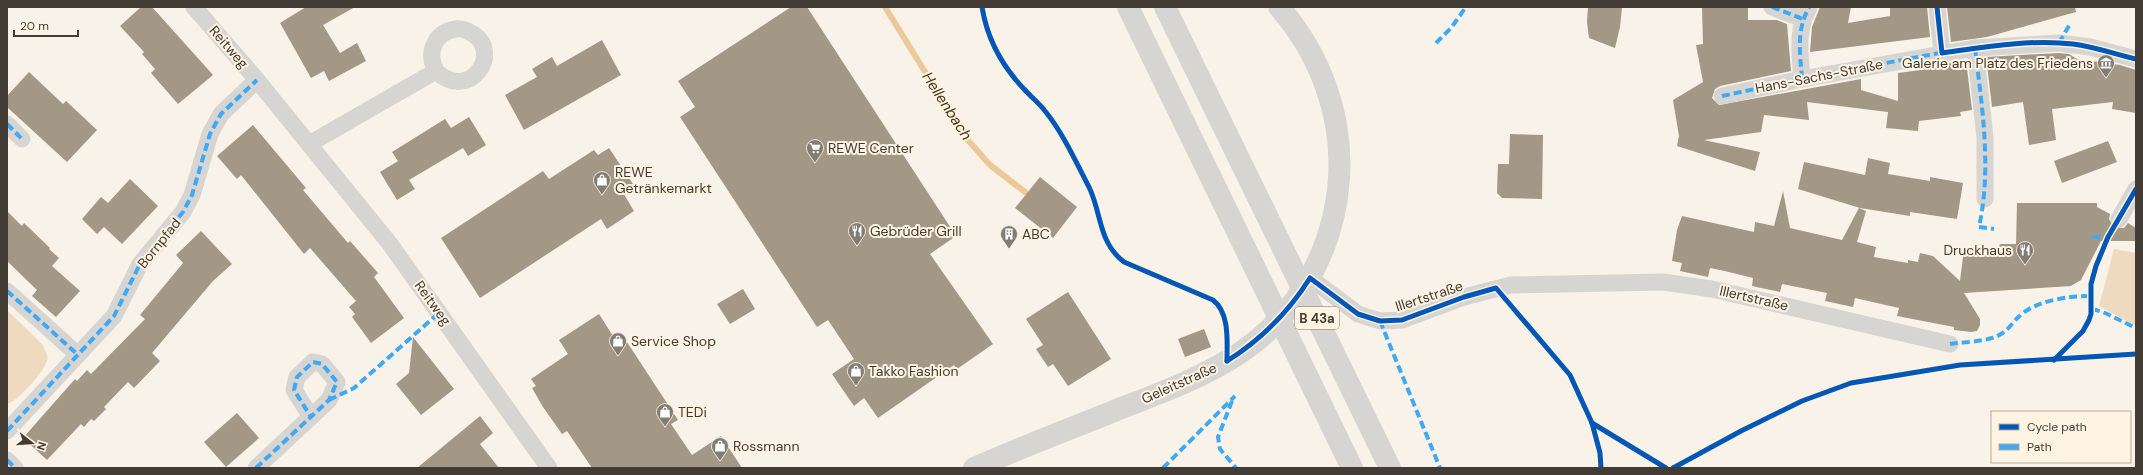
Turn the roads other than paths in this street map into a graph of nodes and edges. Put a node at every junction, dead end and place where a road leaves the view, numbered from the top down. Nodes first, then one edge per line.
1 (194, 7) edge
2 (1128, 7) edge
3 (1165, 7) edge
4 (1279, 7) edge
5 (1772, 7) edge
6 (1937, 7) edge
7 (1806, 13) edge
8 (1975, 48) junction
9 (1942, 53) junction
10 (2136, 59) edge
11 (436, 71) dead end
12 (1802, 79) junction
13 (257, 80) junction
14 (1722, 96) dead end
15 (7, 124) edge
16 (22, 139) dead end
17 (309, 144) junction
18 (2136, 189) edge
19 (1985, 199) dead end
20 (2119, 219) dead end
21 (1310, 278) junction
22 (7, 291) edge
23 (1950, 344) dead end
24 (77, 354) junction
25 (311, 417) dead end
26 (7, 431) edge
27 (7, 460) edge
28 (15, 468) edge
29 (256, 468) edge
30 (550, 468) edge
31 (974, 468) edge
32 (1352, 468) edge
33 (1390, 468) edge

1 - 13 street, Reitweg
2 - 32 main road, B 43a
3 - 33 main road, B 43a
4 - 21 main road, Geleitstraße
5 - 7 street
6 - 9 street
7 - 12 street
8 - 9 street, Hans-Sachs-Straße
8 - 10 street, Hans-Sachs-Straße
8 - 19 street
9 - 12 street, Hans-Sachs-Straße
11 - 17 street
12 - 14 street, Hans-Sachs-Straße
13 - 17 street, Reitweg
13 - 24 street, Bornpfad
15 - 16 street
17 - 30 street, Reitweg
18 - 20 street
21 - 23 street, Illertstraße
21 - 31 main road, Geleitstraße
22 - 24 street
24 - 26 street, Bornpfad
25 - 29 street
27 - 28 street

